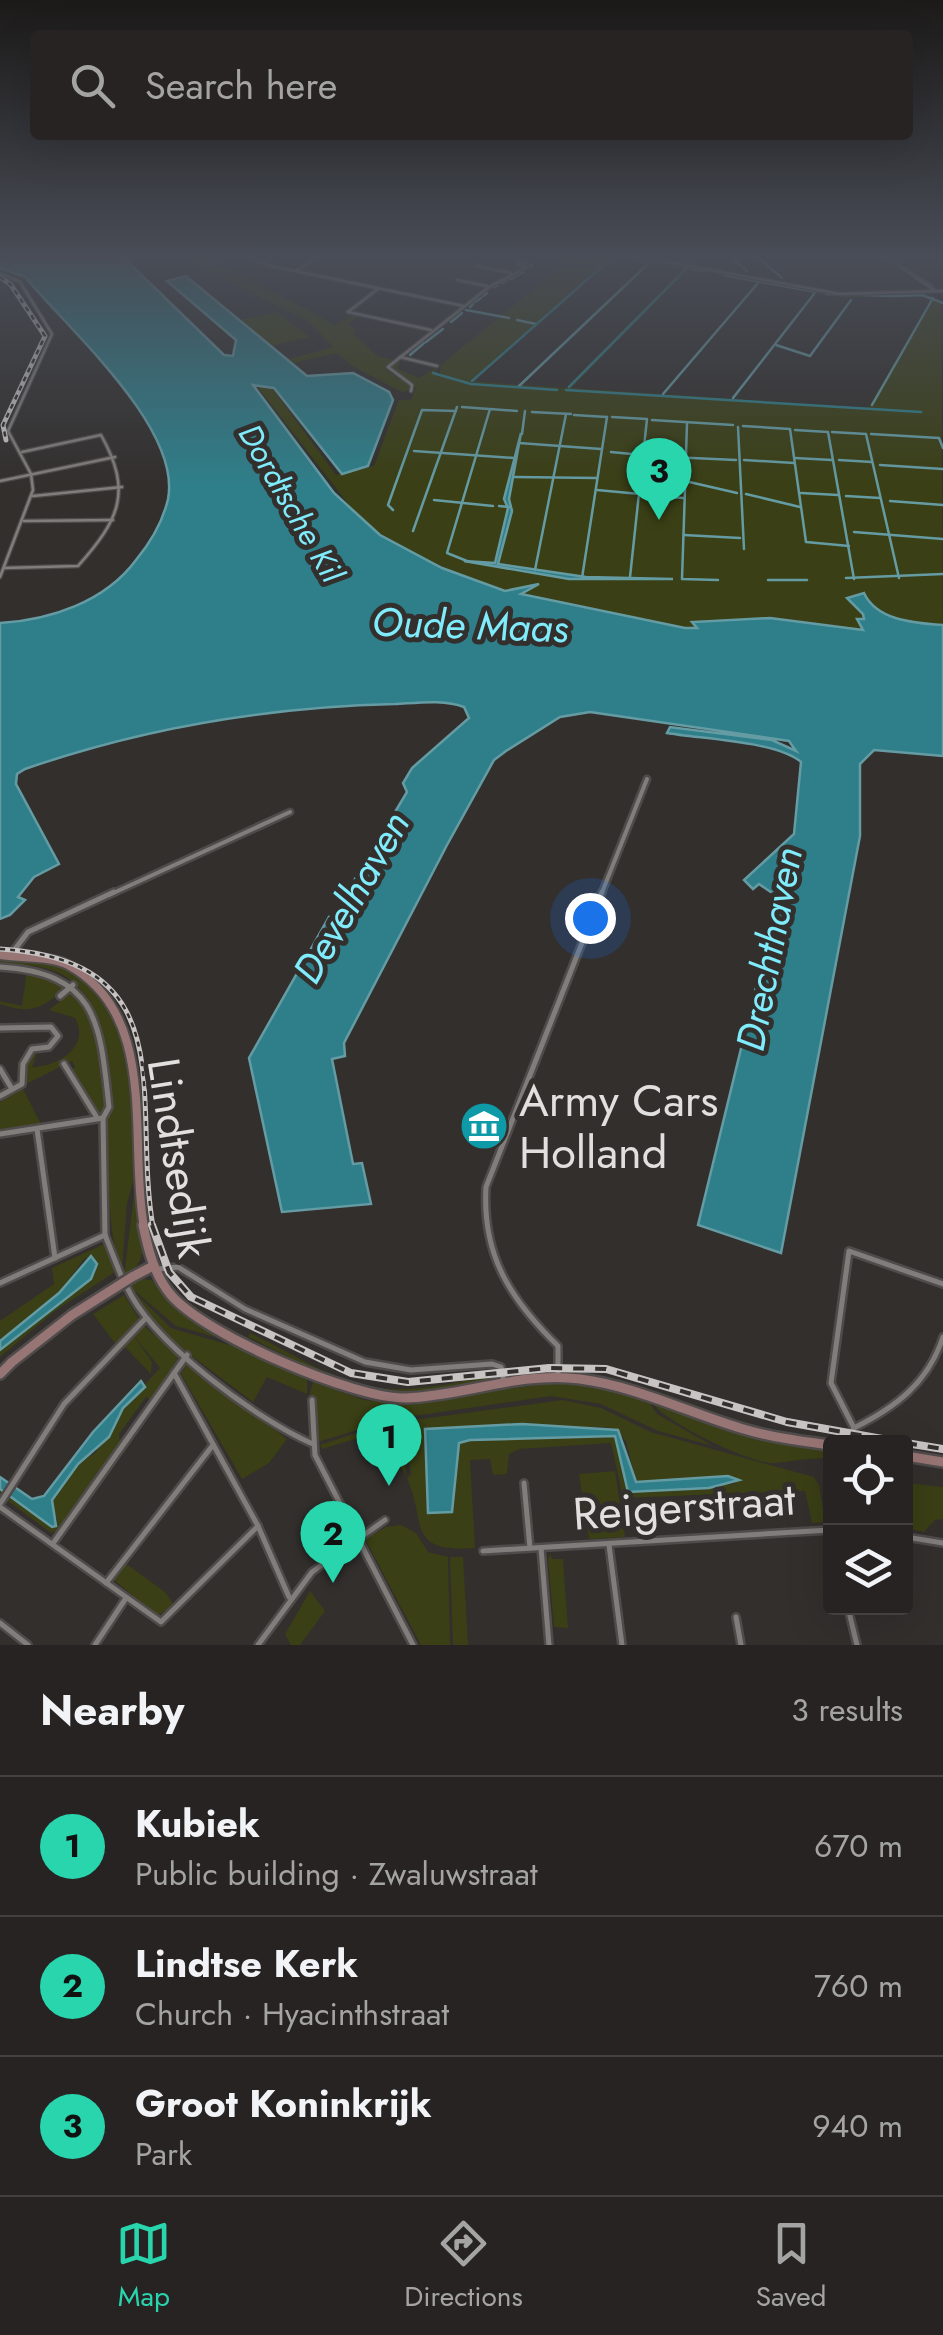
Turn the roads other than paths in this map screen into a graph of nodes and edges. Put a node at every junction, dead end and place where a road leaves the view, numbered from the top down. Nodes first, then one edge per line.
1 (51, 332) edge
2 (432, 332) edge
3 (400, 357) junction
4 (437, 366) dead end
5 (411, 391) dead end
6 (19, 452) junction
7 (115, 457) junction
8 (32, 474) junction
9 (0, 480) edge
10 (122, 488) junction
11 (33, 496) junction
12 (113, 520) junction
13 (24, 522) junction
14 (4, 568) junction
15 (0, 577) edge
16 (648, 779) dead end
17 (290, 812) dead end
18 (11, 954) junction
19 (0, 955) edge
20 (0, 967) edge
21 (73, 985) junction
22 (60, 996) dead end
23 (0, 1028) edge
24 (64, 1064) dead end
25 (0, 1069) edge
26 (12, 1089) junction
27 (0, 1096) edge
28 (100, 1117) junction
29 (37, 1129) junction
30 (0, 1134) edge
31 (105, 1236) junction
32 (55, 1258) junction
33 (154, 1268) junction
34 (127, 1280) junction
35 (0, 1283) edge
36 (943, 1284) edge
37 (145, 1319) junction
38 (943, 1336) edge
39 (186, 1355) junction
40 (174, 1372) junction
41 (0, 1374) edge
42 (558, 1377) junction
43 (504, 1383) junction
44 (312, 1400) dead end
45 (854, 1428) junction
46 (853, 1435) edge
47 (213, 1444) junction
48 (313, 1444) junction
49 (823, 1444) edge
50 (913, 1457) edge
51 (943, 1462) edge
52 (524, 1483) dead end
53 (0, 1506) edge
54 (385, 1520) dead end
55 (258, 1526) junction
56 (823, 1530) edge
57 (356, 1536) junction
58 (913, 1537) edge
59 (54, 1542) junction
60 (943, 1543) edge
61 (609, 1545) junction
62 (530, 1548) junction
63 (542, 1548) junction
64 (484, 1551) dead end
65 (106, 1583) junction
66 (288, 1597) junction
67 (126, 1598) junction
68 (850, 1615) edge
69 (736, 1617) dead end
70 (161, 1622) joint
71 (0, 1623) edge
72 (28, 1645) edge
73 (95, 1645) edge
74 (258, 1645) edge
75 (414, 1645) edge
76 (550, 1645) edge
77 (622, 1645) edge
78 (741, 1645) edge
79 (857, 1645) edge

1 - 6 street
2 - 3 street
3 - 4 street
3 - 5 street
6 - 7 street
6 - 8 street
7 - 8 street
7 - 10 street
8 - 9 street
8 - 11 street
10 - 11 street
10 - 12 street
11 - 13 street
12 - 13 street
12 - 14 street
13 - 14 street
14 - 15 street
16 - 42 street
17 - 18 street
18 - 19 main road, Lindtsedijk
18 - 33 main road, Lindtsedijk
20 - 21 street
21 - 22 street
21 - 28 street
23 - 26 street
24 - 28 street
25 - 26 street
26 - 27 street
28 - 29 street
28 - 31 street
29 - 30 street
29 - 32 street
31 - 32 street
31 - 34 street
32 - 35 street
33 - 34 main road
33 - 43 street
33 - 43 main road, Lindtsedijk
34 - 37 street
34 - 41 main road, bridge
36 - 45 street
37 - 39 street
37 - 53 street
38 - 45 street
39 - 40 street
39 - 48 street
40 - 47 street
40 - 59 street
42 - 43 main road, Lindtsedijk
42 - 49 main road, Lindtsedijk
44 - 48 street
45 - 46 street
47 - 55 street
47 - 65 street
48 - 57 street
50 - 51 main road
52 - 62 street
53 - 59 street
54 - 57 street
55 - 66 street
55 - 70 street
56 - 61 street, Reigerstraat
57 - 66 street
57 - 75 street
58 - 60 street
59 - 65 street
61 - 63 street, Reigerstraat
61 - 77 street
62 - 63 street, Reigerstraat
62 - 64 street, Reigerstraat
63 - 76 street
65 - 67 street
66 - 74 street
67 - 70 street
67 - 73 street
68 - 79 street
69 - 78 street
71 - 72 street

